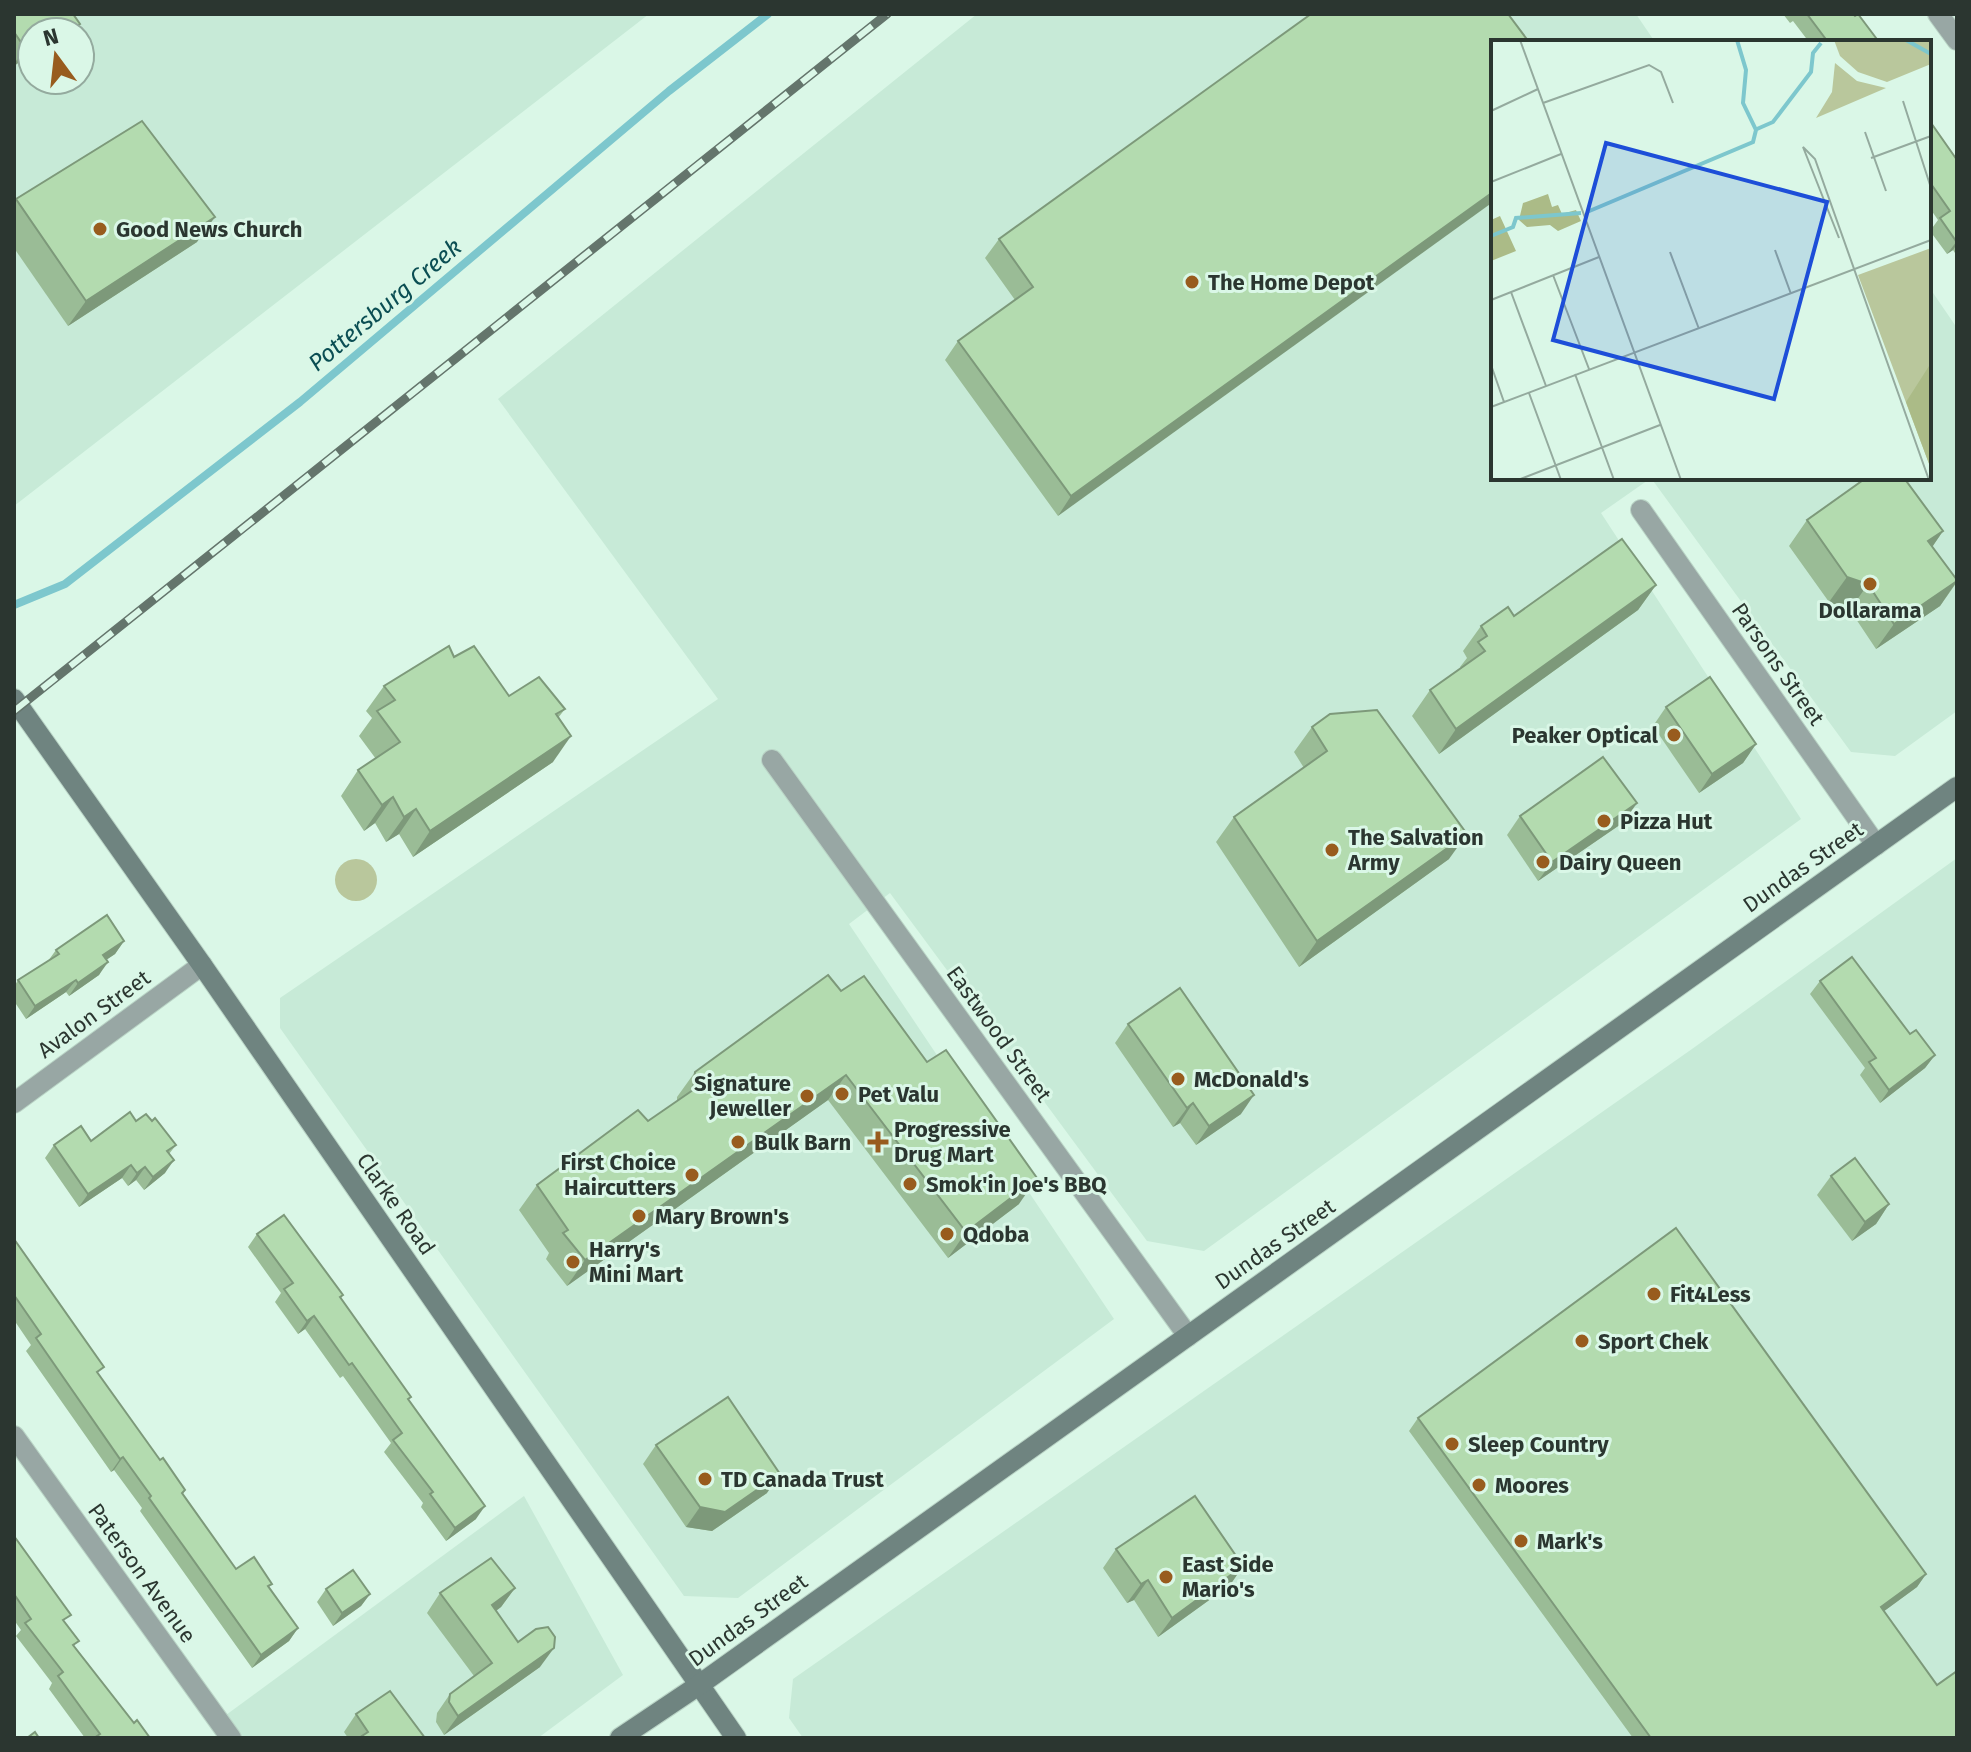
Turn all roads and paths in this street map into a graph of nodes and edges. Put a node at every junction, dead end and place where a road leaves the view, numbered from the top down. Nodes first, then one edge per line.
1 (1938, 14) edge
2 (1957, 40) edge
3 (1641, 510) dead end
4 (14, 699) edge
5 (772, 760) dead end
6 (1957, 787) edge
7 (1876, 845) junction
8 (202, 965) junction
9 (14, 1103) edge
10 (1188, 1336) junction
11 (14, 1436) edge
12 (699, 1685) junction
13 (231, 1738) edge
14 (620, 1738) edge
15 (736, 1738) edge

1 - 2 street
3 - 7 street, Parsons Street
4 - 8 main road, Clarke Road
5 - 10 street, Eastwood Street
6 - 7 main road, Dundas Street
7 - 10 main road, Dundas Street
8 - 9 street, Avalon Street
8 - 12 main road, Clarke Road
10 - 12 main road, Dundas Street
11 - 13 street, Paterson Avenue
12 - 14 main road, Dundas Street
12 - 15 main road, Clarke Road

